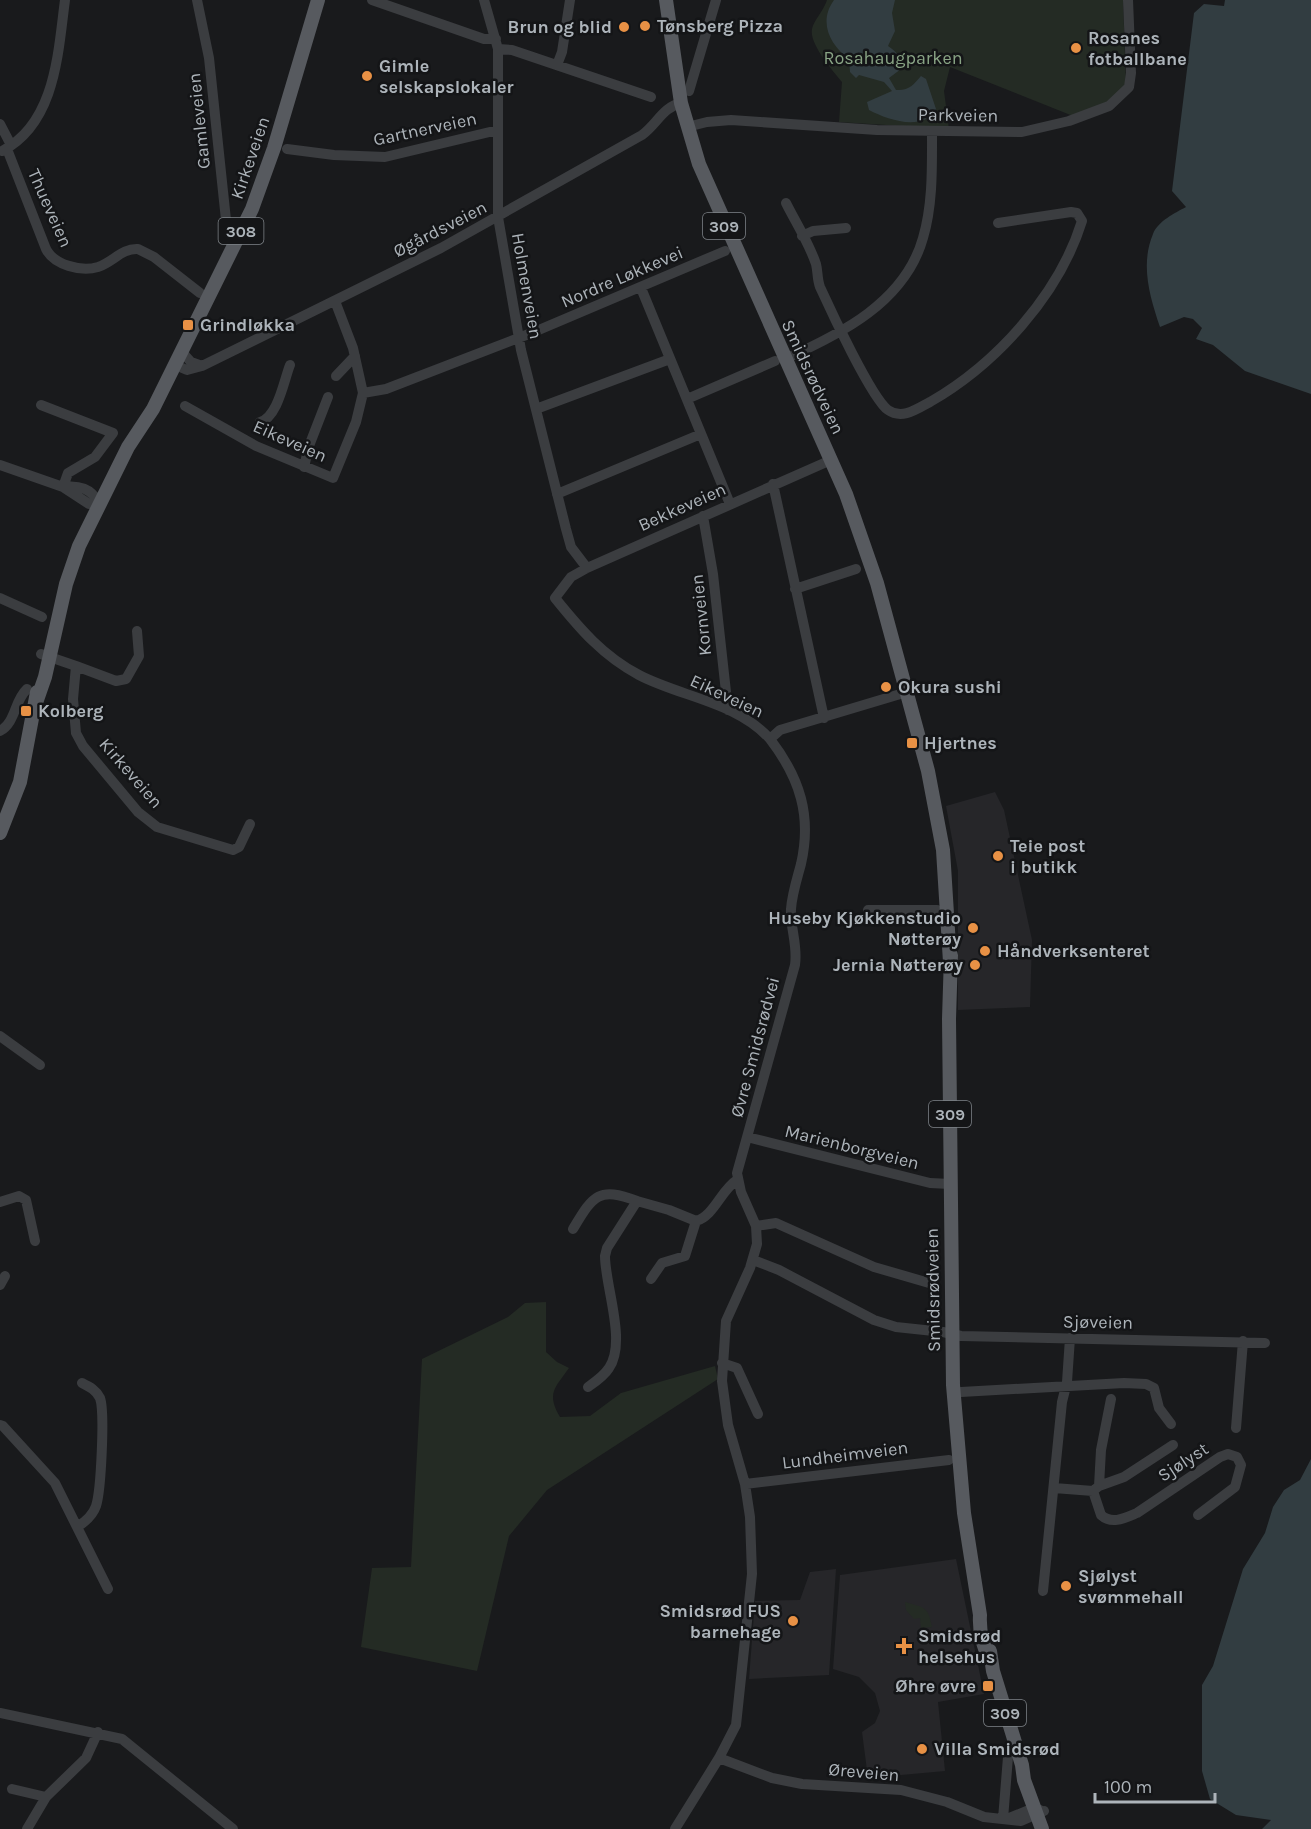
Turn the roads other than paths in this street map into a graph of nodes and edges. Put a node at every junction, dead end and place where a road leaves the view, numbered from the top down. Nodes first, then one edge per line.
1 (65, 0) edge
2 (197, 0) edge
3 (318, 0) edge
4 (372, 0) edge
5 (484, 0) edge
6 (570, 0) edge
7 (666, 0) edge
8 (716, 0) edge
9 (1128, 0) edge
10 (497, 44) junction
11 (557, 65) junction
12 (651, 97) dead end
13 (685, 97) junction
14 (0, 124) edge
15 (687, 127) junction
16 (498, 130) junction
17 (932, 132) junction
18 (287, 148) dead end
19 (6, 149) edge
20 (786, 203) dead end
21 (498, 217) junction
22 (998, 223) dead end
23 (846, 228) dead end
24 (802, 236) junction
25 (228, 239) dead end
26 (725, 251) dead end
27 (641, 288) junction
28 (200, 293) dead end
29 (334, 301) junction
30 (843, 331) junction
31 (519, 337) junction
32 (182, 352) junction
33 (355, 356) junction
34 (670, 359) junction
35 (780, 360) junction
36 (291, 364) dead end
37 (175, 365) junction
38 (202, 366) junction
39 (336, 376) dead end
40 (363, 393) junction
41 (328, 397) dead end
42 (687, 399) junction
43 (40, 405) dead end
44 (185, 406) dead end
45 (536, 409) junction
46 (260, 422) dead end
47 (701, 434) junction
48 (831, 460) junction
49 (0, 465) edge
50 (304, 467) junction
51 (773, 484) junction
52 (63, 488) junction
53 (557, 494) junction
54 (94, 500) junction
55 (730, 504) junction
56 (703, 516) junction
57 (586, 568) junction
58 (856, 569) dead end
59 (795, 589) junction
60 (0, 598) edge
61 (555, 598) joint
62 (42, 617) dead end
63 (137, 631) dead end
64 (45, 655) junction
65 (76, 666) junction
66 (27, 689) dead end
67 (907, 692) junction
68 (728, 710) junction
69 (824, 718) junction
70 (0, 731) edge
71 (770, 739) junction
72 (250, 824) dead end
73 (0, 833) edge
74 (868, 910) dead end
75 (936, 910) dead end
76 (0, 1036) edge
77 (40, 1065) dead end
78 (747, 1137) junction
79 (737, 1180) junction
80 (950, 1184) junction
81 (637, 1201) junction
82 (0, 1202) edge
83 (696, 1221) junction
84 (756, 1226) junction
85 (573, 1229) dead end
86 (35, 1241) dead end
87 (753, 1260) junction
88 (651, 1279) dead end
89 (929, 1283) dead end
90 (951, 1334) junction
91 (1070, 1338) junction
92 (1243, 1341) junction
93 (1264, 1343) dead end
94 (723, 1363) junction
95 (82, 1383) dead end
96 (1067, 1385) junction
97 (588, 1387) dead end
98 (961, 1392) dead end
99 (1112, 1399) dead end
100 (758, 1414) dead end
101 (1171, 1424) dead end
102 (0, 1425) edge
103 (1236, 1428) dead end
104 (1173, 1445) dead end
105 (949, 1460) dead end
106 (745, 1484) junction
107 (1054, 1488) junction
108 (1096, 1488) junction
109 (1198, 1515) dead end
110 (77, 1527) junction
111 (108, 1589) dead end
112 (1043, 1591) dead end
113 (0, 1713) edge
114 (98, 1732) junction
115 (1008, 1757) dead end
116 (719, 1758) junction
117 (12, 1789) dead end
118 (46, 1797) junction
119 (1039, 1816) edge
120 (1005, 1819) junction
121 (27, 1829) edge
122 (233, 1829) edge
123 (675, 1829) edge
124 (1051, 1829) edge

1 - 19 street
2 - 25 street, Gamleveien
3 - 32 main road, Kirkeveien / 308
4 - 10 street
5 - 10 street, Holmenveien
6 - 11 street
7 - 13 main road, Smidsrødveien / 309
8 - 13 street
9 - 17 street, Parkveien
10 - 11 street
10 - 16 street, Holmenveien
11 - 12 street
13 - 15 main road, Smidsrødveien / 309
13 - 21 street, Øgårdsveien
14 - 19 street, Thueveien
15 - 17 street, Parkveien
15 - 35 main road, Smidsrødveien / 309
16 - 18 street, Gartnerveien
16 - 21 street, Holmenveien
17 - 30 street
19 - 28 street, Thueveien
20 - 24 street
21 - 29 street, Øgårdsveien
21 - 31 street, Holmenveien
22 - 30 street
23 - 24 street
24 - 30 street
26 - 27 street, Nordre Løkkevei
27 - 31 street, Nordre Løkkevei
27 - 34 street
29 - 33 street, Eikeveien
29 - 38 street, Øgårdsveien
30 - 35 street
31 - 40 street, Nordre Løkkevei
31 - 45 street, Holmenveien
32 - 37 main road, Kirkeveien / 308
32 - 38 street
33 - 39 street
33 - 40 street, Eikeveien
34 - 42 street
34 - 45 street
35 - 42 street
35 - 48 main road, Smidsrødveien / 309
36 - 46 street
37 - 38 street, Øgårdsveien
37 - 54 main road, Kirkeveien / 308
40 - 50 street, Eikeveien
41 - 50 street
42 - 47 street
43 - 52 street
44 - 50 street, Eikeveien
45 - 53 street, Holmenveien
47 - 53 street
47 - 55 street
48 - 51 street, Bekkeveien
48 - 67 main road, Smidsrødveien / 309
49 - 52 street
51 - 55 street, Bekkeveien
51 - 59 street
52 - 54 street
53 - 57 street, Holmenveien
54 - 64 main road, Kirkeveien / 308
55 - 56 street, Bekkeveien
56 - 57 street, Bekkeveien
56 - 68 street, Kornveien
57 - 61 street, Bekkeveien
58 - 59 street
59 - 69 street
60 - 62 street
61 - 68 street, Eikeveien
63 - 65 street
64 - 65 street
64 - 73 main road, Kirkeveien / 308
65 - 72 street, Kirkeveien
66 - 70 street
67 - 69 street, Eikeveien
67 - 80 main road, Smidsrødveien / 309
68 - 71 street, Eikeveien
69 - 71 street, Eikeveien
71 - 78 street, Øvre Smidsrødvei
74 - 75 street
76 - 77 street
78 - 79 street, Øvre Smidsrødvei
78 - 80 street, Marienborgveien
79 - 83 street
79 - 84 street
80 - 90 main road, Smidsrødveien / 309
81 - 83 street
81 - 85 street
81 - 97 street
82 - 86 street
83 - 88 street
84 - 87 street
84 - 89 street
87 - 90 street, Sjøveien
87 - 94 street
90 - 91 street, Sjøveien
90 - 119 main road, Smidsrødveien / 309
91 - 92 street, Sjøveien
91 - 96 street
92 - 93 street, Sjøveien
92 - 103 street
94 - 100 street
94 - 106 street
95 - 110 street
96 - 98 street
96 - 101 street
96 - 107 street
99 - 108 street, Sjølyst
102 - 110 street
104 - 108 street, Sjølyst
105 - 106 street, Lundheimveien
106 - 116 street
107 - 108 street, Sjølyst
107 - 112 street
108 - 109 street, Sjølyst
110 - 111 street
113 - 114 street
114 - 118 street
114 - 122 street
115 - 120 street
116 - 120 street, Øreveien
116 - 123 street
117 - 118 street
118 - 121 street
119 - 120 street
119 - 124 main road, Smidsrødveien / 309

